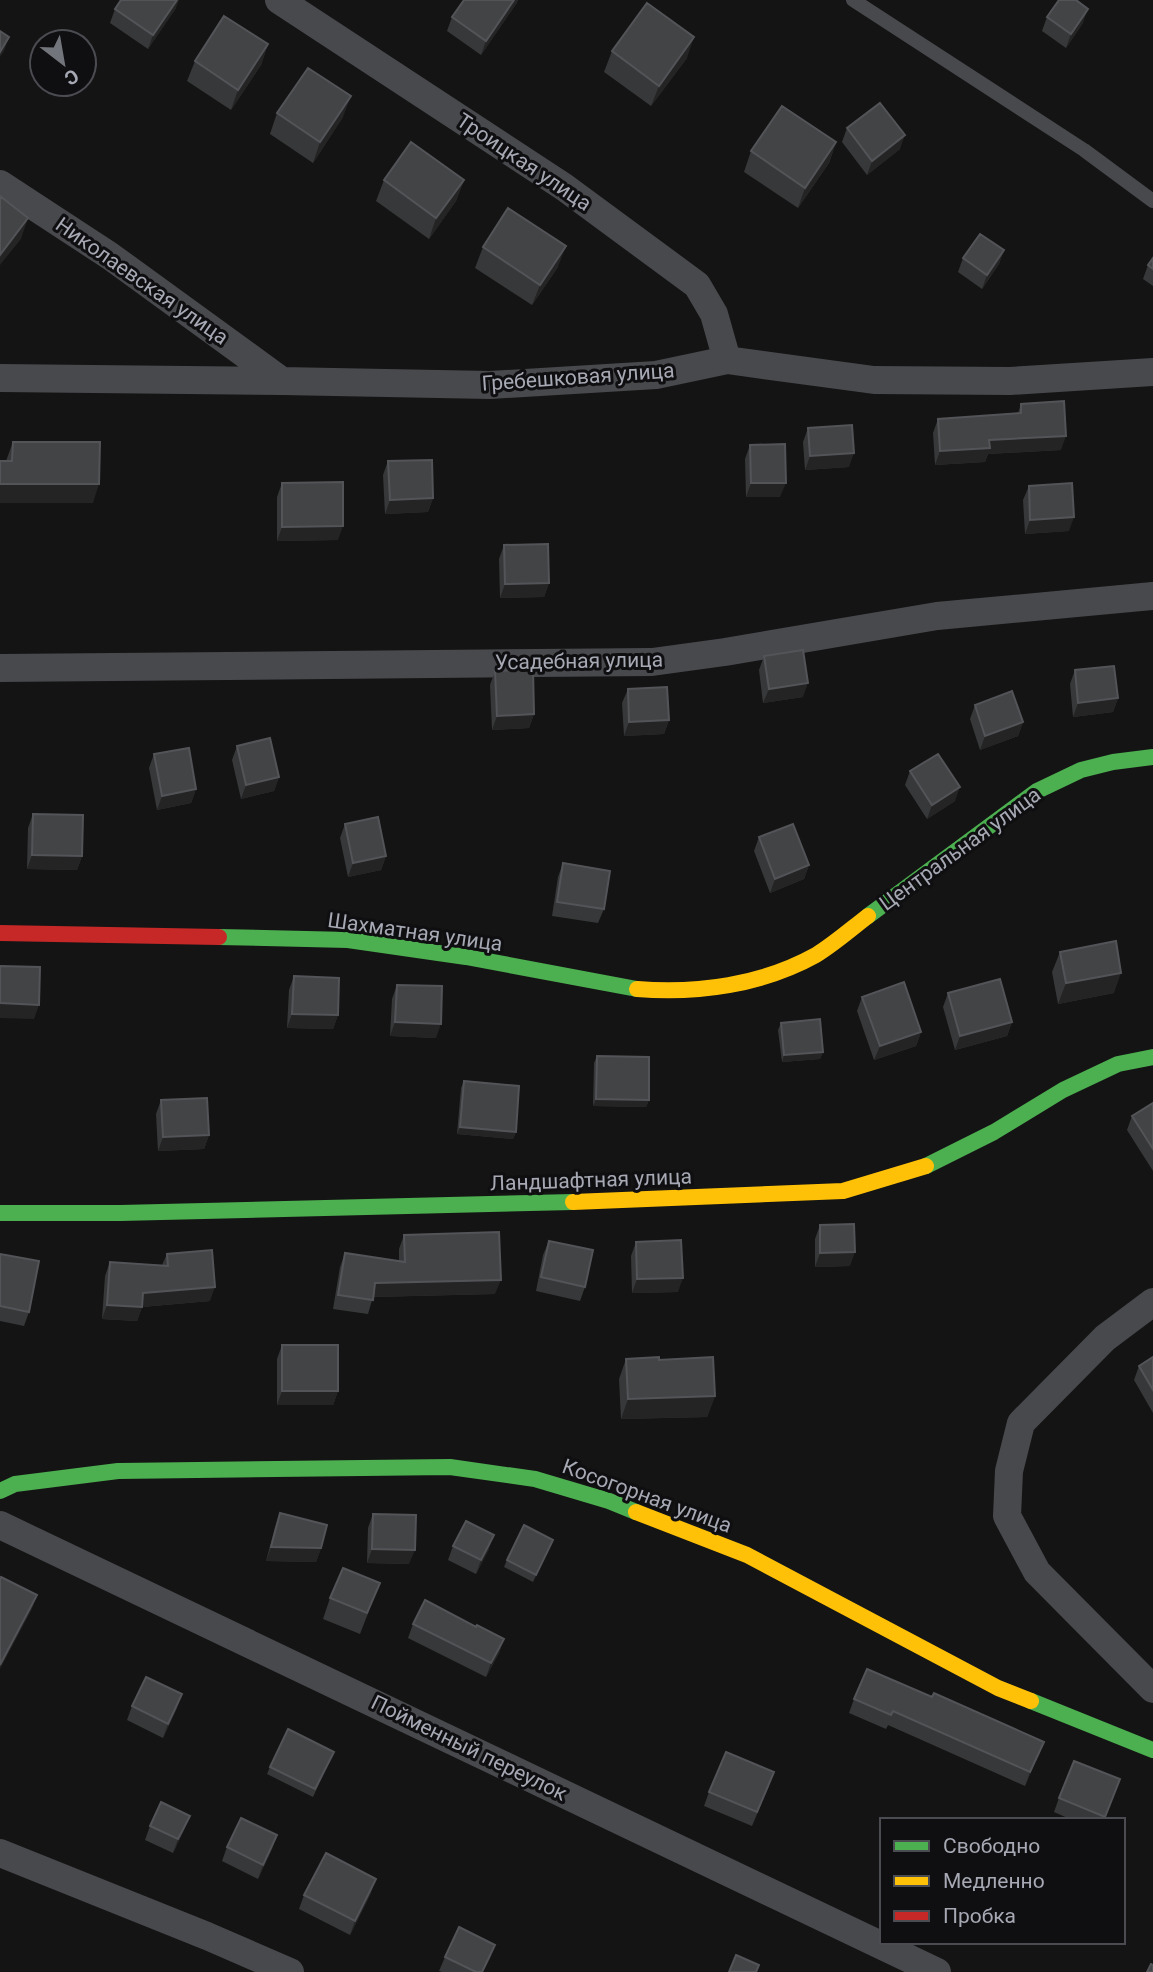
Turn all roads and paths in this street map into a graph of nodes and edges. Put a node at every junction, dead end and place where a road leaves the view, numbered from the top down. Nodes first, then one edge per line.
1 (279, 0) edge
2 (853, 0) edge
3 (0, 184) edge
4 (1153, 201) edge
5 (727, 360) junction
6 (1153, 372) edge
7 (0, 378) edge
8 (282, 381) junction
9 (1153, 596) edge
10 (0, 668) edge
11 (1153, 757) edge
12 (0, 933) edge
13 (817, 954) joint
14 (1153, 1057) edge
15 (0, 1213) edge
16 (1153, 1302) edge
17 (0, 1491) edge
18 (0, 1525) edge
19 (1153, 1689) edge
20 (1153, 1751) edge
21 (0, 1853) edge
22 (290, 1972) edge
23 (937, 1972) edge

1 - 5 street, Троицкая улица
2 - 4 lane
3 - 8 street, Николаевская улица
5 - 6 street, Гребешковая улица
5 - 8 street, Гребешковая улица
7 - 8 street, Гребешковая улица
9 - 10 street, Усадебная улица
11 - 13 street, Центральная улица
12 - 13 street, Шахматная улица
14 - 15 street, Ландшафтная улица
16 - 19 street
17 - 20 street, Косогорная улица
18 - 23 street, Пойменный переулок
21 - 22 street

